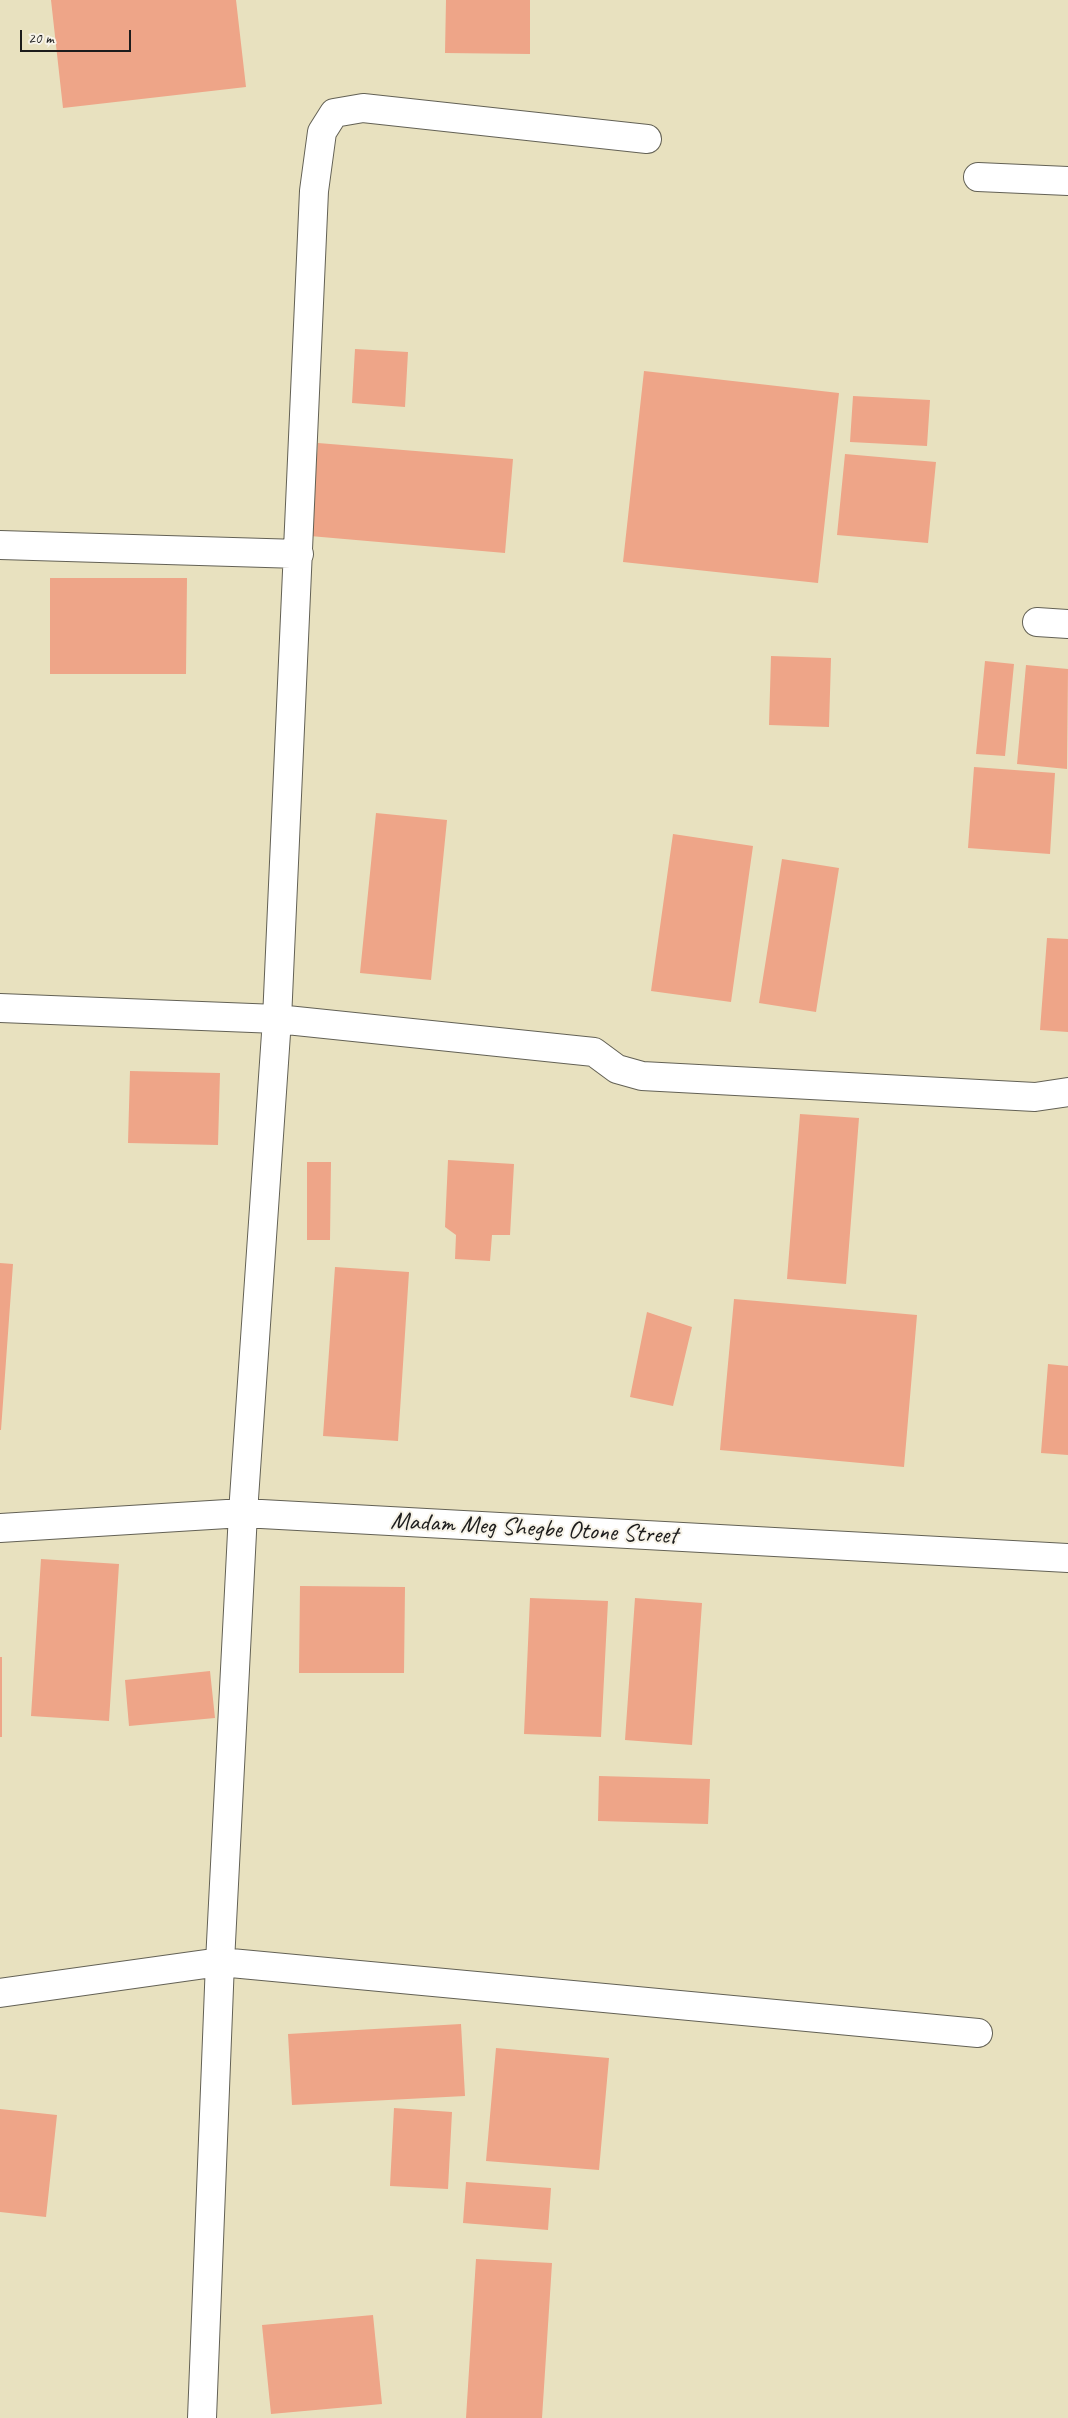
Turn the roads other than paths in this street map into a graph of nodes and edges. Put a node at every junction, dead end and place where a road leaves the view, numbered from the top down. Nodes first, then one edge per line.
1 (648, 139) dead end
2 (978, 177) dead end
3 (1068, 181) edge
4 (0, 545) edge
5 (299, 554) junction
6 (1038, 622) dead end
7 (1068, 624) edge
8 (0, 1008) edge
9 (277, 1019) junction
10 (1068, 1092) edge
11 (243, 1513) junction
12 (0, 1528) edge
13 (1068, 1558) edge
14 (220, 1962) junction
15 (0, 1993) edge
16 (978, 2033) dead end
17 (202, 2418) edge

1 - 5 street
2 - 3 street
4 - 5 street
5 - 9 street
6 - 7 street
8 - 9 street
9 - 10 street
9 - 11 street
11 - 12 street, Madam Meg Shegbe Otone Street
11 - 13 street, Madam Meg Shegbe Otone Street
11 - 14 street
14 - 15 street
14 - 16 street
14 - 17 street

